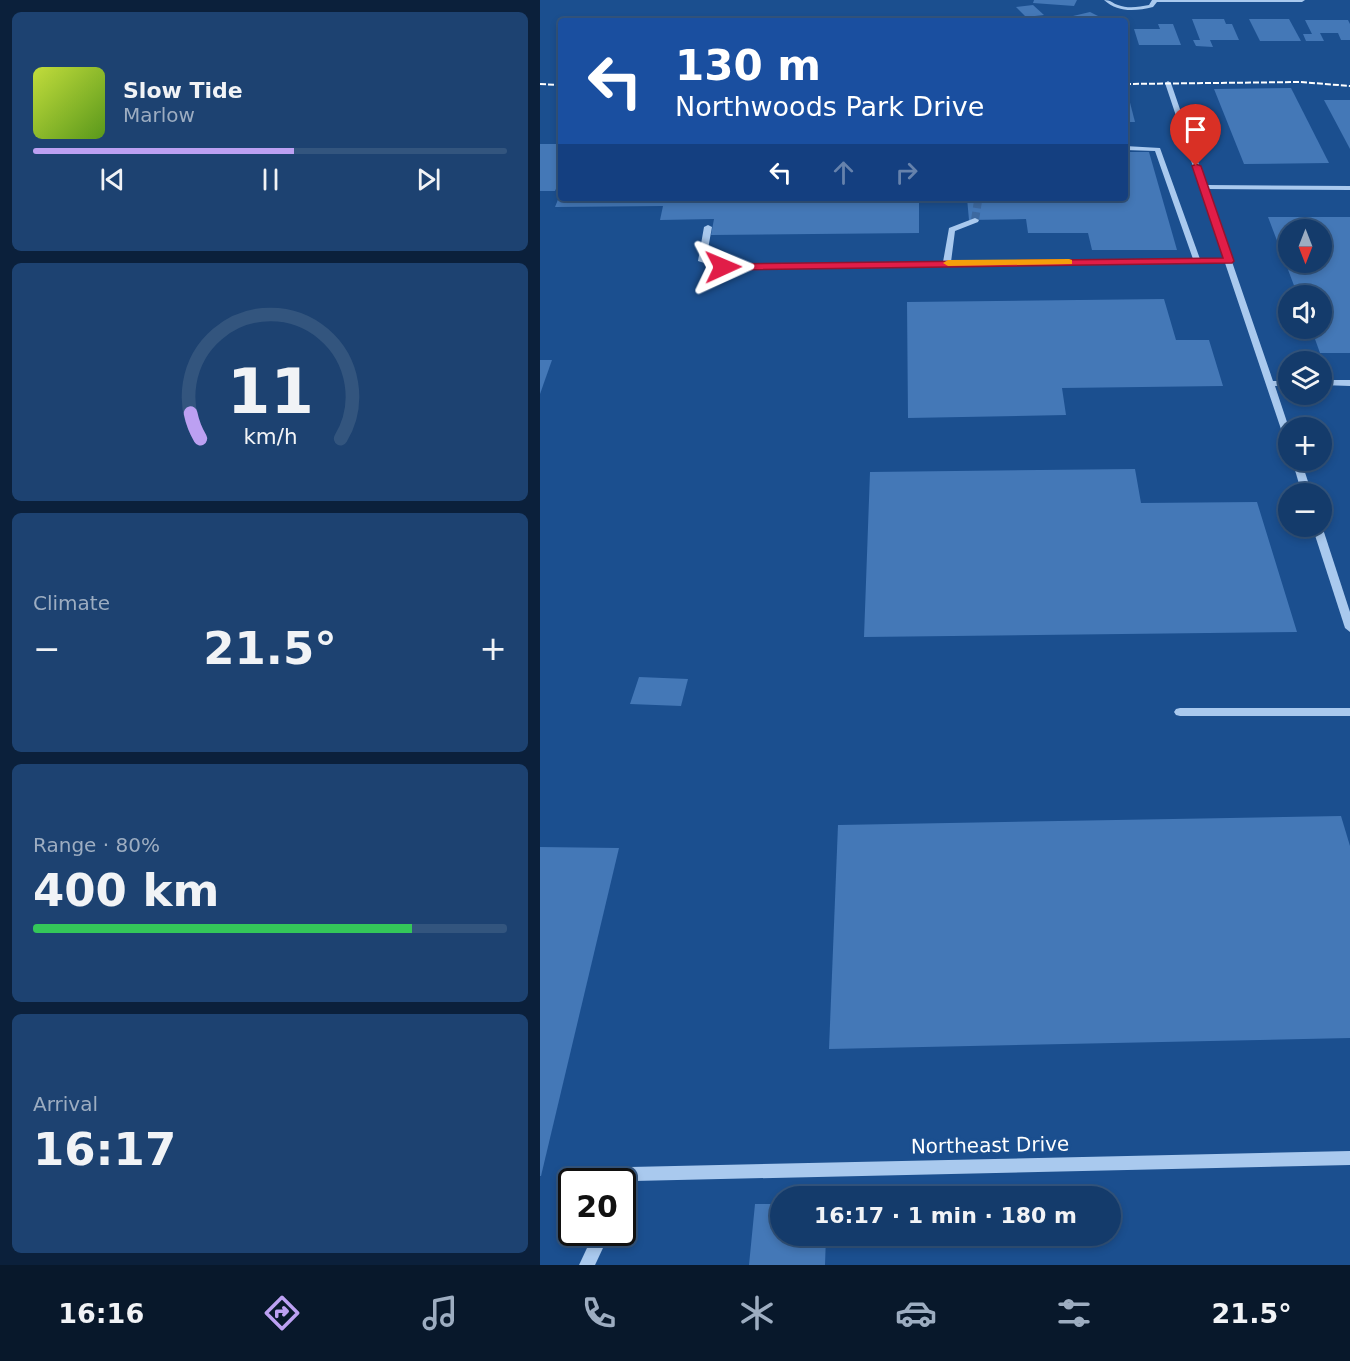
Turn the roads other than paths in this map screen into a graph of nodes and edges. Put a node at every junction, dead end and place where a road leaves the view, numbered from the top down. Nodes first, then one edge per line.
1 (1107, 0) edge
2 (1155, 0) edge
3 (1302, 0) edge
4 (1168, 84) dead end
5 (1128, 148) edge
6 (1204, 187) junction
7 (1350, 188) edge
8 (975, 220) dead end
9 (708, 227) dead end
10 (1197, 261) junction
11 (1229, 261) junction
12 (947, 263) junction
13 (1332, 383) edge
14 (1350, 383) edge
15 (1271, 384) junction
16 (1278, 384) edge
17 (1281, 417) edge
18 (1321, 537) edge
19 (1350, 628) edge
20 (1180, 712) dead end
21 (1350, 712) edge
22 (1350, 1158) edge
23 (636, 1174) edge
24 (596, 1246) edge
25 (587, 1265) edge

1 - 2 street
2 - 3 street
4 - 6 street
5 - 10 street
6 - 7 street
6 - 11 street
8 - 12 street
9 - 12 street
10 - 11 street
10 - 12 street
11 - 15 street
13 - 14 street
15 - 16 street
15 - 17 street
18 - 19 street
20 - 21 street
22 - 23 street, Northeast Drive
24 - 25 street

